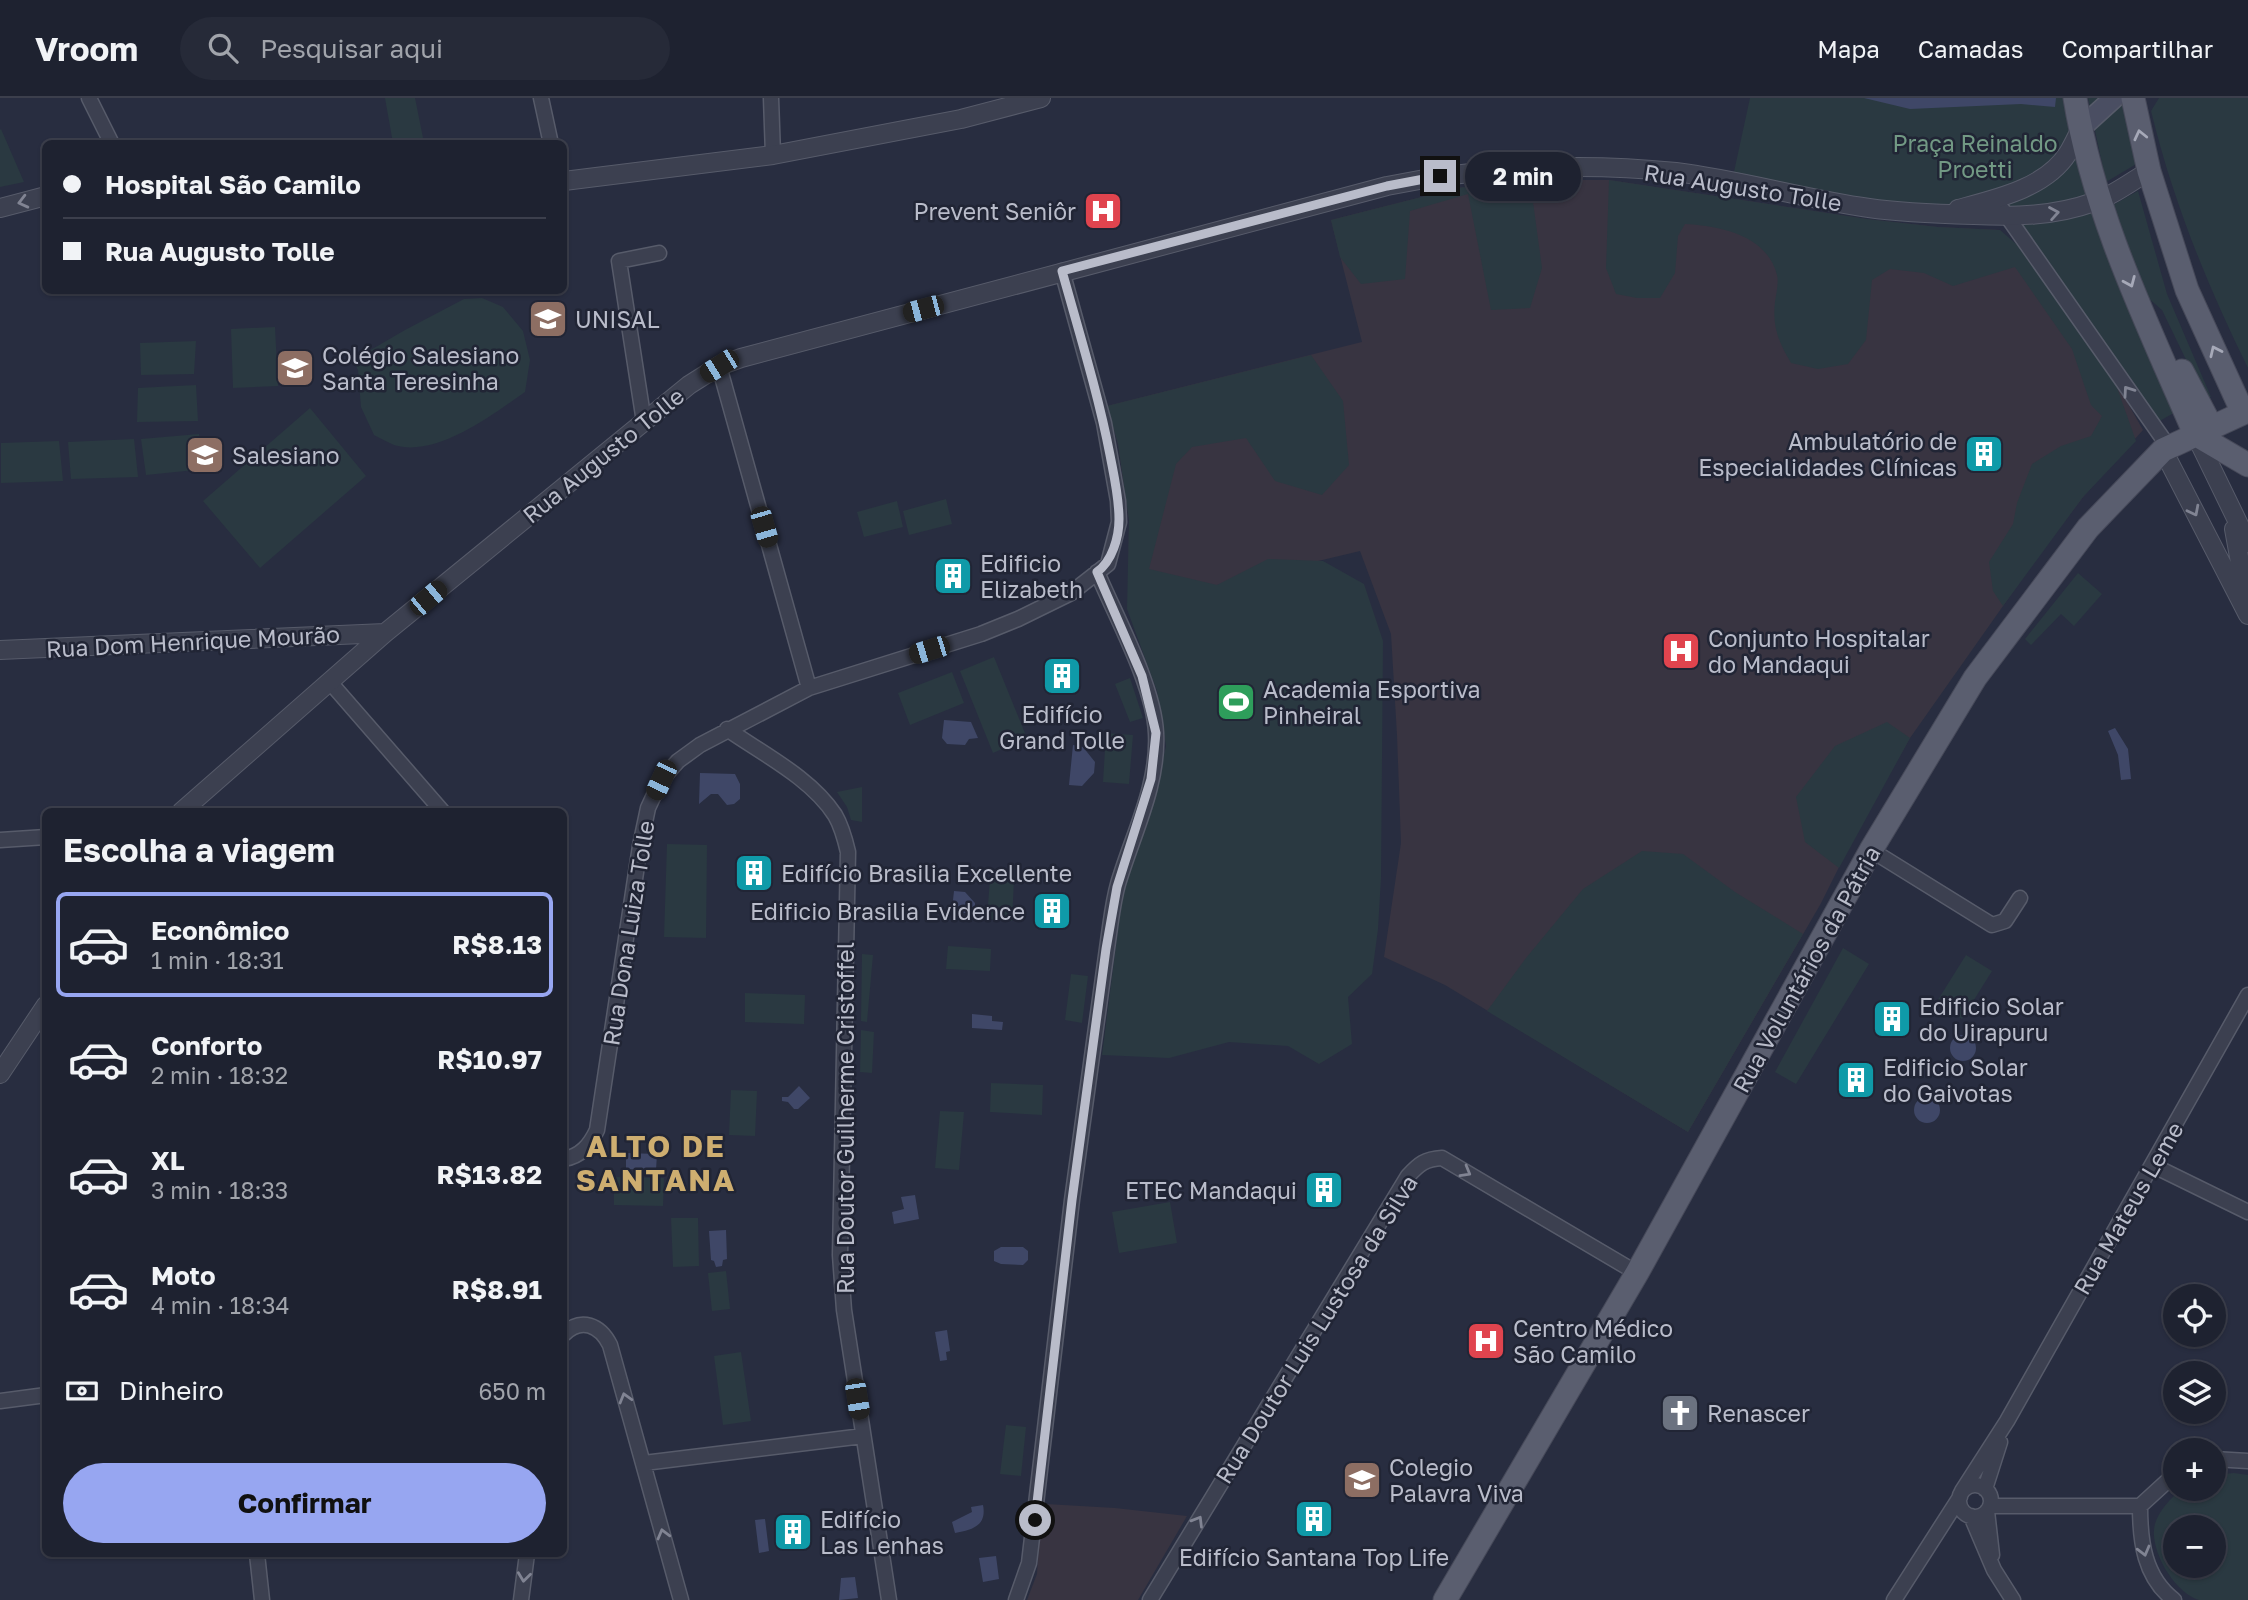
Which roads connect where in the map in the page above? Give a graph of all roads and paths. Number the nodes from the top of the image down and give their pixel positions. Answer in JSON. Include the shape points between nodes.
{"nodes":[{"id":1,"x":89,"y":98,"type":"edge"},
{"id":2,"x":541,"y":98,"type":"edge"},
{"id":3,"x":771,"y":98,"type":"edge"},
{"id":4,"x":1041,"y":98,"type":"edge"},
{"id":5,"x":2076,"y":98,"type":"edge"},
{"id":6,"x":2114,"y":98,"type":"edge"},
{"id":7,"x":2133,"y":98,"type":"edge"},
{"id":8,"x":2081,"y":128,"type":"junction"},
{"id":9,"x":110,"y":140,"type":"edge"},
{"id":10,"x":550,"y":140,"type":"edge"},
{"id":11,"x":773,"y":155,"type":"junction"},
{"id":12,"x":2149,"y":171,"type":"junction"},
{"id":13,"x":567,"y":181,"type":"edge"},
{"id":14,"x":42,"y":197,"type":"edge"},
{"id":15,"x":1995,"y":199,"type":"junction"},
{"id":16,"x":2100,"y":200,"type":"junction"},
{"id":17,"x":0,"y":208,"type":"edge"},
{"id":18,"x":1938,"y":214,"type":"junction"},
{"id":19,"x":2007,"y":217,"type":"junction"},
{"id":20,"x":659,"y":253,"type":"dead end"},
{"id":21,"x":1062,"y":271,"type":"junction"},
{"id":22,"x":719,"y":366,"type":"junction"},
{"id":23,"x":2246,"y":416,"type":"edge"},
{"id":24,"x":643,"y":422,"type":"junction"},
{"id":25,"x":2203,"y":430,"type":"junction"},
{"id":26,"x":2166,"y":448,"type":"junction"},
{"id":27,"x":2248,"y":464,"type":"edge"},
{"id":28,"x":2231,"y":512,"type":"junction"},
{"id":29,"x":2248,"y":542,"type":"edge"},
{"id":30,"x":1097,"y":572,"type":"junction"},
{"id":31,"x":2248,"y":609,"type":"edge"},
{"id":32,"x":2248,"y":615,"type":"edge"},
{"id":33,"x":385,"y":633,"type":"junction"},
{"id":34,"x":0,"y":650,"type":"edge"},
{"id":35,"x":330,"y":681,"type":"junction"},
{"id":36,"x":809,"y":688,"type":"junction"},
{"id":37,"x":727,"y":729,"type":"junction"},
{"id":38,"x":186,"y":808,"type":"edge"},
{"id":39,"x":440,"y":808,"type":"edge"},
{"id":40,"x":42,"y":837,"type":"edge"},
{"id":41,"x":0,"y":840,"type":"edge"},
{"id":42,"x":1871,"y":850,"type":"junction"},
{"id":43,"x":2020,"y":898,"type":"dead end"},
{"id":44,"x":2248,"y":995,"type":"edge"},
{"id":45,"x":42,"y":1011,"type":"edge"},
{"id":46,"x":0,"y":1074,"type":"edge"},
{"id":47,"x":567,"y":1158,"type":"edge"},
{"id":48,"x":2152,"y":1165,"type":"junction"},
{"id":49,"x":2248,"y":1212,"type":"edge"},
{"id":50,"x":1637,"y":1273,"type":"junction"},
{"id":51,"x":567,"y":1332,"type":"edge"},
{"id":52,"x":42,"y":1396,"type":"edge"},
{"id":53,"x":0,"y":1401,"type":"edge"},
{"id":54,"x":2007,"y":1421,"type":"junction"},
{"id":55,"x":863,"y":1436,"type":"junction"},
{"id":56,"x":2226,"y":1460,"type":"edge"},
{"id":57,"x":2248,"y":1461,"type":"edge"},
{"id":58,"x":643,"y":1463,"type":"junction"},
{"id":59,"x":2163,"y":1485,"type":"edge"},
{"id":60,"x":1985,"y":1489,"type":"junction"},
{"id":61,"x":1961,"y":1494,"type":"junction"},
{"id":62,"x":2140,"y":1506,"type":"junction"},
{"id":63,"x":1989,"y":1508,"type":"junction"},
{"id":64,"x":1968,"y":1515,"type":"junction"},
{"id":65,"x":1933,"y":1539,"type":"junction"},
{"id":66,"x":257,"y":1557,"type":"edge"},
{"id":67,"x":527,"y":1557,"type":"edge"},
{"id":68,"x":1994,"y":1570,"type":"junction"},
{"id":69,"x":262,"y":1600,"type":"edge"},
{"id":70,"x":522,"y":1600,"type":"edge"},
{"id":71,"x":681,"y":1600,"type":"edge"},
{"id":72,"x":889,"y":1600,"type":"edge"},
{"id":73,"x":1016,"y":1600,"type":"edge"},
{"id":74,"x":1150,"y":1600,"type":"edge"},
{"id":75,"x":1445,"y":1600,"type":"edge"},
{"id":76,"x":1894,"y":1600,"type":"edge"},
{"id":77,"x":2013,"y":1600,"type":"edge"},
{"id":78,"x":2174,"y":1600,"type":"edge"}],
"edges":[{"from":1,"to":9,"type":"street"},
{"from":2,"to":10,"type":"street"},
{"from":3,"to":11,"type":"street"},
{"from":4,"to":11,"type":"street","via":[[961,119]]},
{"from":5,"to":8,"type":"main road"},
{"from":6,"to":8,"type":"main road"},
{"from":12,"to":7,"type":"main road","one_way":true},
{"from":8,"to":15,"type":"street","name":"Rua Augusto Tolle","via":[[2068,153],[2050,172]]},
{"from":8,"to":16,"type":"main road"},
{"from":11,"to":13,"type":"street"},
{"from":12,"to":16,"type":"street","name":"Rua Augusto Tolle"},
{"from":23,"to":12,"type":"main road","one_way":true,"via":[[2187,290]]},
{"from":14,"to":17,"type":"street","one_way":true},
{"from":15,"to":18,"type":"street","name":"Rua Augusto Tolle"},
{"from":15,"to":19,"type":"street"},
{"from":19,"to":16,"type":"street","name":"Rua Augusto Tolle","one_way":true,"via":[[2058,212]]},
{"from":16,"to":25,"type":"main road","one_way":true,"via":[[2147,323],[2177,362]]},
{"from":18,"to":19,"type":"street","name":"Rua Augusto Tolle"},
{"from":18,"to":21,"type":"street","name":"Rua Augusto Tolle","via":[[1868,208],[1675,172],[1545,167],[1491,170],[1387,186]]},
{"from":26,"to":19,"type":"street","one_way":true},
{"from":20,"to":24,"type":"street","via":[[620,261]]},
{"from":21,"to":22,"type":"street","name":"Rua Augusto Tolle"},
{"from":21,"to":30,"type":"street","name":"Rua Dona Luiza Tolle","via":[[1104,423],[1118,501],[1114,544],[1108,564]]},
{"from":22,"to":24,"type":"street","name":"Rua Augusto Tolle"},
{"from":22,"to":36,"type":"street"},
{"from":23,"to":25,"type":"main road","name":"Rua Voluntários da Pátria"},
{"from":24,"to":33,"type":"street","name":"Rua Augusto Tolle"},
{"from":25,"to":26,"type":"main road","name":"Rua Voluntários da Pátria"},
{"from":25,"to":27,"type":"main road"},
{"from":25,"to":28,"type":"street"},
{"from":26,"to":32,"type":"street","one_way":true},
{"from":26,"to":42,"type":"main road","name":"Rua Voluntários da Pátria","via":[[2088,528],[1998,646]]},
{"from":28,"to":29,"type":"street"},
{"from":28,"to":31,"type":"street"},
{"from":30,"to":36,"type":"street","name":"Rua Dona Luiza Tolle","via":[[1071,593],[981,634]]},
{"from":30,"to":73,"type":"street","via":[[1142,676],[1156,733],[1151,779],[1117,887],[1110,927],[1029,1563]]},
{"from":33,"to":34,"type":"street","name":"Rua Dom Henrique Mourão"},
{"from":33,"to":35,"type":"street","name":"Rua Augusto Tolle"},
{"from":35,"to":38,"type":"street","name":"Rua Augusto Tolle"},
{"from":35,"to":39,"type":"street"},
{"from":36,"to":37,"type":"street","name":"Rua Dona Luiza Tolle"},
{"from":37,"to":47,"type":"street","name":"Rua Dona Luiza Tolle","via":[[678,761],[661,780],[648,808],[597,1130],[580,1154]]},
{"from":37,"to":55,"type":"street","name":"Rua Doutor Guilherme Cristoffel","via":[[824,800],[838,821],[848,852],[840,1255]]},
{"from":40,"to":41,"type":"street"},
{"from":42,"to":43,"type":"street","via":[[1992,925],[2006,921]]},
{"from":42,"to":50,"type":"main road","name":"Rua Voluntários da Pátria"},
{"from":44,"to":48,"type":"street","name":"Rua Mateus Leme"},
{"from":45,"to":46,"type":"street"},
{"from":48,"to":49,"type":"street"},
{"from":48,"to":54,"type":"street","name":"Rua Mateus Leme"},
{"from":74,"to":50,"type":"street","name":"Rua Doutor Luis Lustosa da Silva","one_way":true,"via":[[1419,1164],[1442,1158]]},
{"from":50,"to":75,"type":"main road","name":"Rua Voluntários da Pátria"},
{"from":58,"to":51,"type":"street","one_way":true,"via":[[606,1336],[588,1324],[577,1324]]},
{"from":52,"to":53,"type":"street"},
{"from":54,"to":60,"type":"street","name":"Rua Mateus Leme"},
{"from":54,"to":61,"type":"street","name":"Rua Mateus Leme"},
{"from":55,"to":58,"type":"street"},
{"from":55,"to":72,"type":"street","name":"Rua Doutor Guilherme Cristoffel"},
{"from":56,"to":57,"type":"street"},
{"from":71,"to":58,"type":"street","one_way":true},
{"from":59,"to":62,"type":"street"},
{"from":60,"to":61,"type":"street","via":[[1973,1485]]},
{"from":60,"to":63,"type":"street"},
{"from":61,"to":64,"type":"street","via":[[1961,1509]]},
{"from":61,"to":65,"type":"street","name":"Rua Mateus Leme"},
{"from":62,"to":63,"type":"street"},
{"from":62,"to":78,"type":"street","one_way":true,"via":[[2144,1558],[2162,1591]]},
{"from":63,"to":64,"type":"street","via":[[1977,1517]]},
{"from":63,"to":68,"type":"street"},
{"from":64,"to":65,"type":"street","name":"Rua Mateus Leme"},
{"from":64,"to":68,"type":"street"},
{"from":65,"to":76,"type":"street","name":"Rua Mateus Leme"},
{"from":66,"to":69,"type":"street"},
{"from":67,"to":70,"type":"street","one_way":true},
{"from":68,"to":77,"type":"street"}]}
